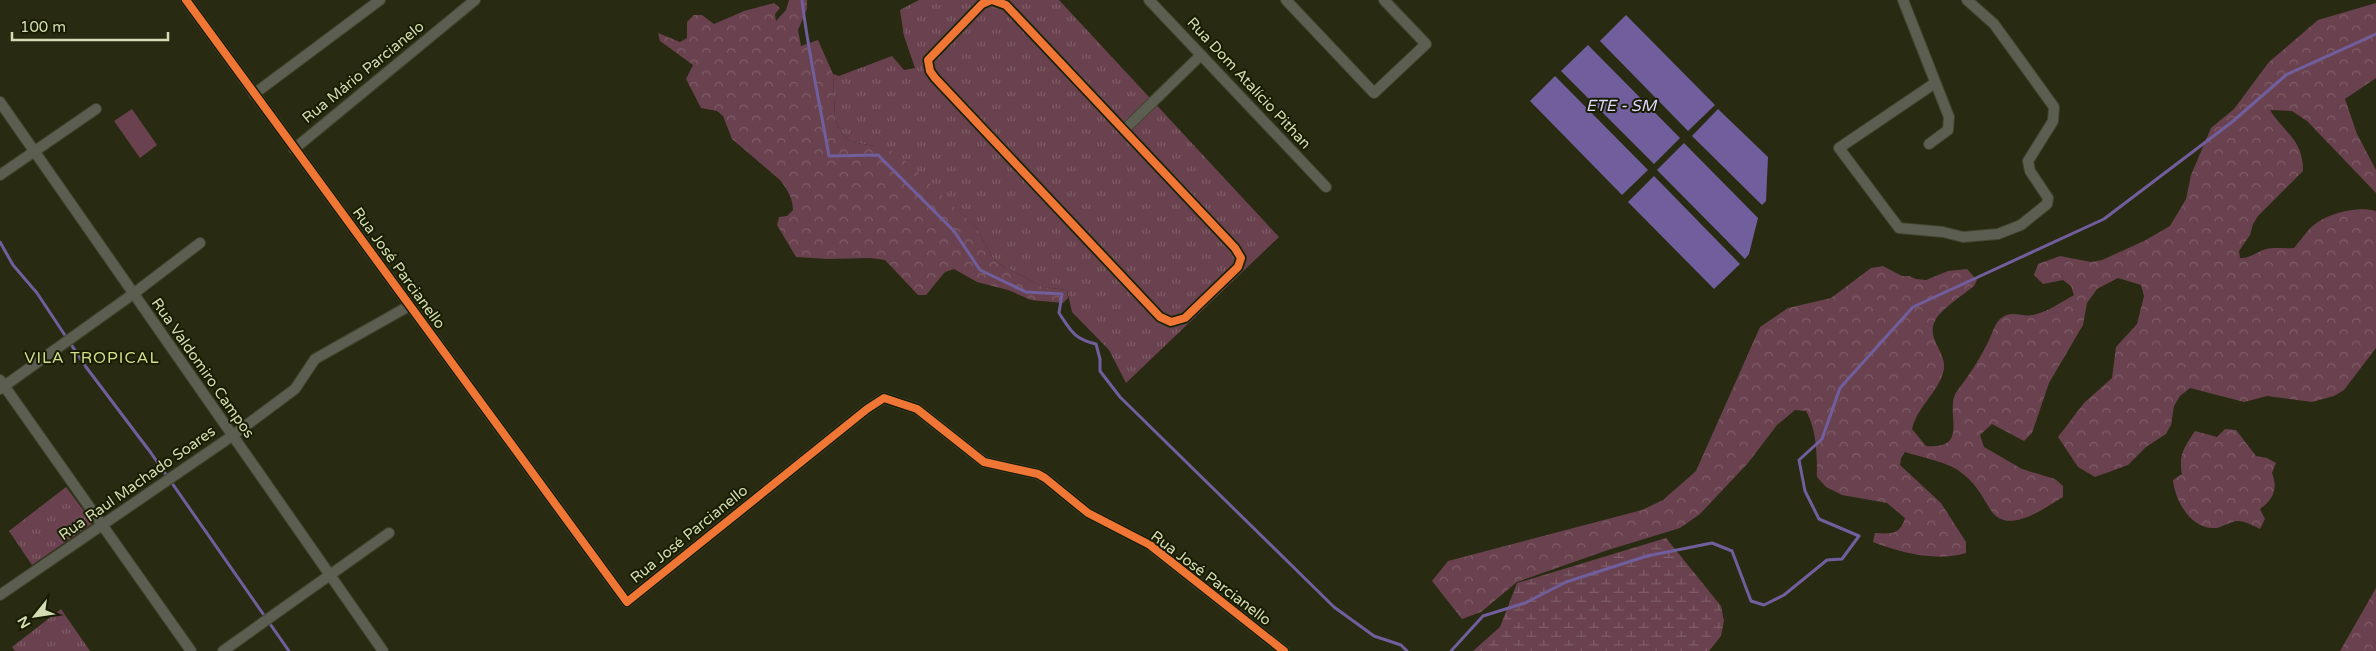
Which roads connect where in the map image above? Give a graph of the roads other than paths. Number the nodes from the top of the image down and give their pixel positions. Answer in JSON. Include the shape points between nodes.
{"nodes":[{"id":1,"x":186,"y":0,"type":"edge"},
{"id":2,"x":380,"y":0,"type":"edge"},
{"id":3,"x":475,"y":0,"type":"edge"},
{"id":4,"x":991,"y":0,"type":"edge"},
{"id":5,"x":1149,"y":0,"type":"edge"},
{"id":6,"x":1286,"y":0,"type":"edge"},
{"id":7,"x":1384,"y":0,"type":"edge"},
{"id":8,"x":1903,"y":0,"type":"edge"},
{"id":9,"x":1967,"y":0,"type":"edge"},
{"id":10,"x":1201,"y":55,"type":"junction"},
{"id":11,"x":1935,"y":83,"type":"junction"},
{"id":12,"x":254,"y":94,"type":"junction"},
{"id":13,"x":0,"y":102,"type":"edge"},
{"id":14,"x":96,"y":109,"type":"dead end"},
{"id":15,"x":1124,"y":130,"type":"junction"},
{"id":16,"x":1928,"y":144,"type":"dead end"},
{"id":17,"x":294,"y":149,"type":"junction"},
{"id":18,"x":35,"y":151,"type":"junction"},
{"id":19,"x":0,"y":175,"type":"edge"},
{"id":20,"x":1326,"y":187,"type":"dead end"},
{"id":21,"x":200,"y":243,"type":"dead end"},
{"id":22,"x":133,"y":294,"type":"junction"},
{"id":23,"x":409,"y":306,"type":"junction"},
{"id":24,"x":1,"y":385,"type":"edge"},
{"id":25,"x":232,"y":436,"type":"junction"},
{"id":26,"x":102,"y":525,"type":"junction"},
{"id":27,"x":389,"y":533,"type":"dead end"},
{"id":28,"x":330,"y":574,"type":"junction"},
{"id":29,"x":0,"y":596,"type":"edge"},
{"id":30,"x":191,"y":651,"type":"edge"},
{"id":31,"x":223,"y":651,"type":"edge"},
{"id":32,"x":383,"y":651,"type":"edge"},
{"id":33,"x":1284,"y":651,"type":"edge"}],
"edges":[{"from":1,"to":12,"type":"street","name":"Rua José Parcianello"},
{"from":2,"to":12,"type":"street"},
{"from":3,"to":17,"type":"street","name":"Rua Mário Parcianelo"},
{"from":4,"to":15,"type":"street","via":[[1006,5]]},
{"from":4,"to":15,"type":"street","via":[[982,4],[928,60],[930,70],[1160,317],[1171,322],[1186,318],[1238,267],[1241,258]]},
{"from":5,"to":10,"type":"street","name":"Rua Dom Atalício Pithan"},
{"from":6,"to":7,"type":"street","via":[[1374,93],[1426,44]]},
{"from":8,"to":11,"type":"street"},
{"from":9,"to":11,"type":"street","via":[[1994,24],[2054,107],[2053,121],[2028,161],[2030,171],[2048,198],[2047,204],[2021,225],[1998,234],[1963,237],[1899,228],[1839,148]]},
{"from":10,"to":15,"type":"street"},
{"from":10,"to":20,"type":"street","name":"Rua Dom Atalício Pithan"},
{"from":11,"to":16,"type":"street","via":[[1950,124],[1948,130]]},
{"from":12,"to":17,"type":"street","name":"Rua José Parcianello"},
{"from":13,"to":18,"type":"street","name":"Rua Valdomiro Campos"},
{"from":14,"to":18,"type":"street"},
{"from":17,"to":23,"type":"street","name":"Rua José Parcianello"},
{"from":18,"to":19,"type":"street"},
{"from":18,"to":22,"type":"street","name":"Rua Valdomiro Campos"},
{"from":21,"to":22,"type":"street"},
{"from":22,"to":24,"type":"street"},
{"from":22,"to":25,"type":"street","name":"Rua Valdomiro Campos"},
{"from":23,"to":25,"type":"street","name":"Rua Raul Machado Soares","via":[[315,359],[295,388]]},
{"from":23,"to":33,"type":"street","name":"Rua José Parcianello","via":[[627,602],[884,398],[917,409],[984,462],[1045,478],[1088,513],[1150,546]]},
{"from":24,"to":26,"type":"street"},
{"from":25,"to":26,"type":"street","name":"Rua Raul Machado Soares"},
{"from":25,"to":28,"type":"street","name":"Rua Valdomiro Campos"},
{"from":26,"to":29,"type":"street","name":"Rua Raul Machado Soares"},
{"from":26,"to":30,"type":"street"},
{"from":27,"to":28,"type":"street"},
{"from":28,"to":31,"type":"street"},
{"from":28,"to":32,"type":"street","name":"Rua Valdomiro Campos"}]}
